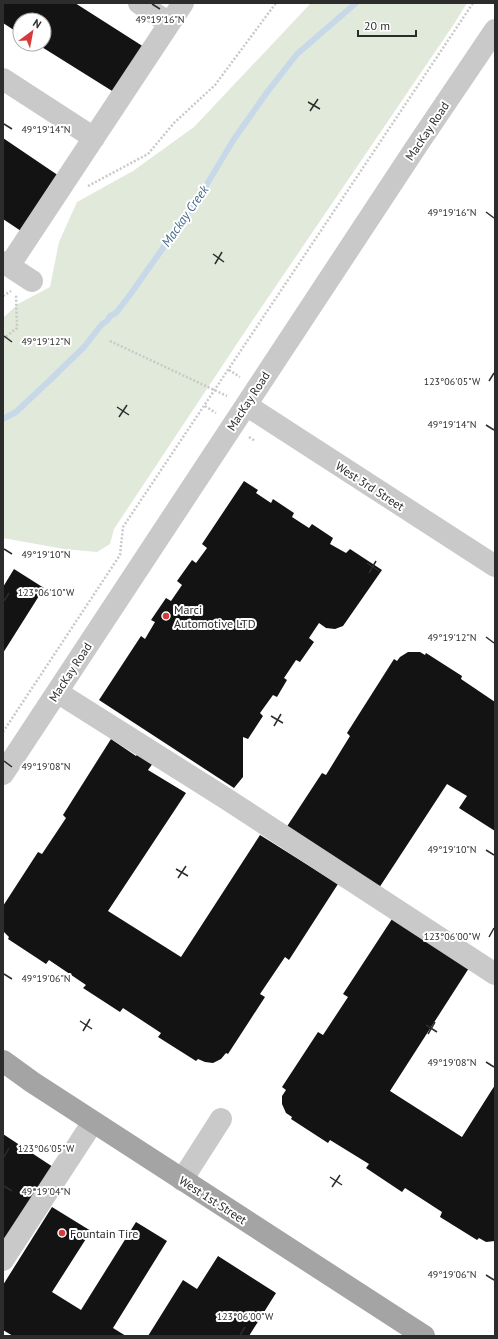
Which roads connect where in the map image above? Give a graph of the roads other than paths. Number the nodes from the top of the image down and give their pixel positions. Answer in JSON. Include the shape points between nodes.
{"nodes":[{"id":1,"x":139,"y":3,"type":"edge"},
{"id":2,"x":183,"y":3,"type":"edge"},
{"id":3,"x":169,"y":23,"type":"junction"},
{"id":4,"x":495,"y":30,"type":"edge"},
{"id":5,"x":3,"y":79,"type":"edge"},
{"id":6,"x":94,"y":138,"type":"junction"},
{"id":7,"x":6,"y":264,"type":"edge"},
{"id":8,"x":32,"y":280,"type":"dead end"},
{"id":9,"x":246,"y":405,"type":"junction"},
{"id":10,"x":495,"y":566,"type":"edge"},
{"id":11,"x":58,"y":692,"type":"junction"},
{"id":12,"x":3,"y":774,"type":"edge"},
{"id":13,"x":495,"y":974,"type":"edge"},
{"id":14,"x":3,"y":1061,"type":"edge"},
{"id":15,"x":221,"y":1119,"type":"dead end"},
{"id":16,"x":93,"y":1122,"type":"junction"},
{"id":17,"x":182,"y":1180,"type":"junction"},
{"id":18,"x":3,"y":1260,"type":"edge"},
{"id":19,"x":424,"y":1336,"type":"edge"}],
"edges":[{"from":1,"to":3,"type":"street"},
{"from":2,"to":3,"type":"street"},
{"from":3,"to":6,"type":"street"},
{"from":4,"to":9,"type":"street","name":"MacKay Road"},
{"from":5,"to":6,"type":"street"},
{"from":6,"to":7,"type":"street"},
{"from":7,"to":8,"type":"street"},
{"from":9,"to":10,"type":"street","name":"West 3rd Street"},
{"from":9,"to":11,"type":"street","name":"MacKay Road"},
{"from":11,"to":12,"type":"street","name":"MacKay Road"},
{"from":11,"to":13,"type":"street"},
{"from":14,"to":16,"type":"main road","name":"West 1st Street"},
{"from":15,"to":17,"type":"street"},
{"from":16,"to":17,"type":"main road","name":"West 1st Street"},
{"from":16,"to":18,"type":"street"},
{"from":17,"to":19,"type":"main road","name":"West 1st Street"}]}
